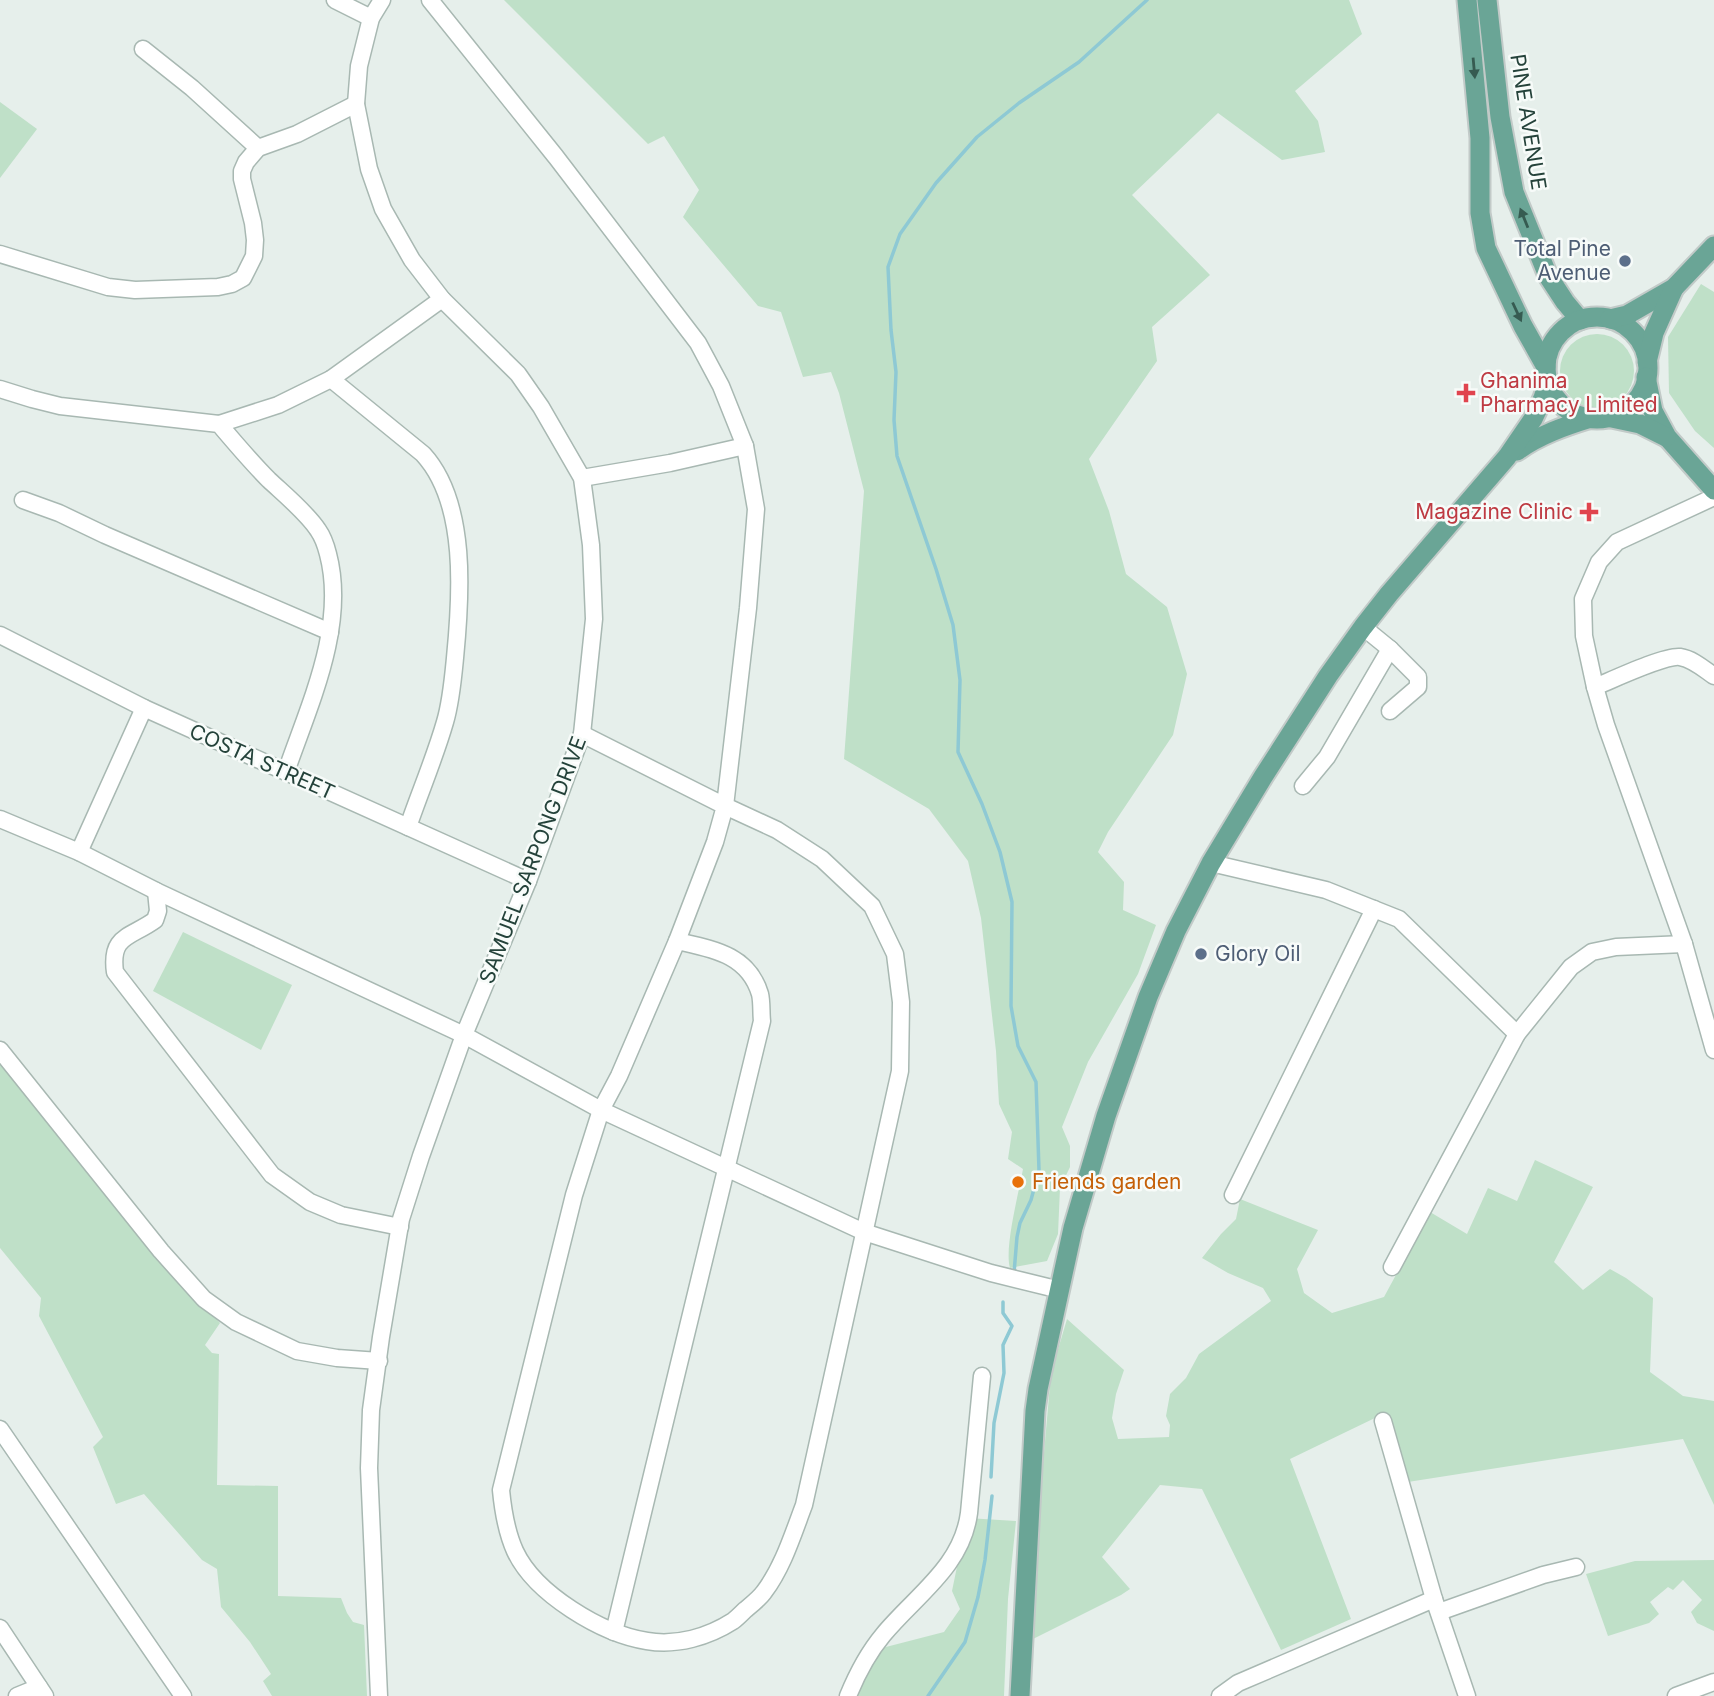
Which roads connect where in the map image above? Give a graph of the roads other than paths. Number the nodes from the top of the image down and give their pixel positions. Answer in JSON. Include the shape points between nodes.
{"nodes":[{"id":1,"x":335,"y":0,"type":"edge"},
{"id":2,"x":382,"y":0,"type":"edge"},
{"id":3,"x":430,"y":0,"type":"edge"},
{"id":4,"x":1467,"y":0,"type":"edge"},
{"id":5,"x":1488,"y":0,"type":"edge"},
{"id":6,"x":372,"y":18,"type":"junction"},
{"id":7,"x":143,"y":50,"type":"dead end"},
{"id":8,"x":356,"y":104,"type":"junction"},
{"id":9,"x":258,"y":148,"type":"junction"},
{"id":10,"x":1714,"y":246,"type":"edge"},
{"id":11,"x":0,"y":254,"type":"edge"},
{"id":12,"x":1674,"y":288,"type":"junction"},
{"id":13,"x":442,"y":299,"type":"junction"},
{"id":14,"x":1610,"y":319,"type":"junction"},
{"id":15,"x":1580,"y":320,"type":"junction"},
{"id":16,"x":1647,"y":370,"type":"junction"},
{"id":17,"x":1547,"y":375,"type":"junction"},
{"id":18,"x":331,"y":379,"type":"junction"},
{"id":19,"x":0,"y":388,"type":"edge"},
{"id":20,"x":1600,"y":417,"type":"junction"},
{"id":21,"x":219,"y":424,"type":"junction"},
{"id":22,"x":1667,"y":437,"type":"junction"},
{"id":23,"x":745,"y":446,"type":"junction"},
{"id":24,"x":1507,"y":457,"type":"junction"},
{"id":25,"x":582,"y":478,"type":"junction"},
{"id":26,"x":1714,"y":490,"type":"edge"},
{"id":27,"x":1714,"y":497,"type":"edge"},
{"id":28,"x":23,"y":500,"type":"dead end"},
{"id":29,"x":1363,"y":627,"type":"junction"},
{"id":30,"x":330,"y":632,"type":"junction"},
{"id":31,"x":0,"y":635,"type":"edge"},
{"id":32,"x":1390,"y":649,"type":"junction"},
{"id":33,"x":1714,"y":677,"type":"edge"},
{"id":34,"x":1595,"y":687,"type":"junction"},
{"id":35,"x":144,"y":708,"type":"junction"},
{"id":36,"x":1390,"y":711,"type":"dead end"},
{"id":37,"x":582,"y":734,"type":"junction"},
{"id":38,"x":286,"y":772,"type":"junction"},
{"id":39,"x":1303,"y":786,"type":"dead end"},
{"id":40,"x":725,"y":806,"type":"junction"},
{"id":41,"x":0,"y":819,"type":"edge"},
{"id":42,"x":408,"y":827,"type":"junction"},
{"id":43,"x":79,"y":852,"type":"junction"},
{"id":44,"x":1211,"y":863,"type":"junction"},
{"id":45,"x":528,"y":881,"type":"junction"},
{"id":46,"x":156,"y":891,"type":"junction"},
{"id":47,"x":1374,"y":909,"type":"junction"},
{"id":48,"x":677,"y":941,"type":"junction"},
{"id":49,"x":1684,"y":944,"type":"junction"},
{"id":50,"x":1517,"y":1034,"type":"junction"},
{"id":51,"x":464,"y":1035,"type":"junction"},
{"id":52,"x":0,"y":1050,"type":"edge"},
{"id":53,"x":1714,"y":1050,"type":"edge"},
{"id":54,"x":601,"y":1110,"type":"junction"},
{"id":55,"x":727,"y":1167,"type":"junction"},
{"id":56,"x":1233,"y":1195,"type":"dead end"},
{"id":57,"x":400,"y":1227,"type":"junction"},
{"id":58,"x":864,"y":1232,"type":"junction"},
{"id":59,"x":1392,"y":1267,"type":"dead end"},
{"id":60,"x":1060,"y":1290,"type":"junction"},
{"id":61,"x":379,"y":1361,"type":"junction"},
{"id":62,"x":982,"y":1376,"type":"dead end"},
{"id":63,"x":1383,"y":1421,"type":"dead end"},
{"id":64,"x":0,"y":1429,"type":"edge"},
{"id":65,"x":1576,"y":1567,"type":"dead end"},
{"id":66,"x":1436,"y":1605,"type":"junction"},
{"id":67,"x":0,"y":1628,"type":"edge"},
{"id":68,"x":614,"y":1632,"type":"junction"},
{"id":69,"x":1714,"y":1682,"type":"edge"},
{"id":70,"x":42,"y":1691,"type":"edge"},
{"id":71,"x":17,"y":1696,"type":"edge"},
{"id":72,"x":183,"y":1696,"type":"edge"},
{"id":73,"x":379,"y":1696,"type":"edge"},
{"id":74,"x":848,"y":1696,"type":"edge"},
{"id":75,"x":1020,"y":1696,"type":"edge"},
{"id":76,"x":1220,"y":1696,"type":"edge"},
{"id":77,"x":1467,"y":1696,"type":"edge"},
{"id":78,"x":1676,"y":1696,"type":"edge"}],
"edges":[{"from":1,"to":6,"type":"street"},
{"from":2,"to":6,"type":"street","name":"SAMUEL SARPONG DRIVE"},
{"from":3,"to":23,"type":"street","via":[[698,343]]},
{"from":4,"to":17,"type":"main road","one_way":true,"via":[[1486,248]]},
{"from":15,"to":5,"type":"main road","name":"PINE AVENUE","one_way":true,"via":[[1548,276],[1514,192],[1500,117]]},
{"from":6,"to":8,"type":"street","name":"SAMUEL SARPONG DRIVE","via":[[359,66]]},
{"from":7,"to":9,"type":"street"},
{"from":8,"to":9,"type":"street"},
{"from":8,"to":13,"type":"street","name":"SAMUEL SARPONG DRIVE","via":[[369,169],[383,209],[412,260]]},
{"from":9,"to":11,"type":"street","via":[[242,171],[253,223],[254,257],[243,278],[232,284],[135,290],[108,287]]},
{"from":10,"to":12,"type":"main road"},
{"from":12,"to":14,"type":"main road","via":[[1627,315]]},
{"from":12,"to":16,"type":"main road","via":[[1654,333]]},
{"from":13,"to":18,"type":"street"},
{"from":13,"to":25,"type":"street","name":"SAMUEL SARPONG DRIVE","via":[[518,374]]},
{"from":14,"to":15,"type":"main road"},
{"from":14,"to":16,"type":"main road","via":[[1633,332],[1643,346]]},
{"from":15,"to":17,"type":"main road","via":[[1558,335],[1549,350]]},
{"from":16,"to":20,"type":"main road","via":[[1636,400],[1623,411]]},
{"from":16,"to":22,"type":"main road","via":[[1653,411]]},
{"from":17,"to":20,"type":"main road","via":[[1562,404],[1576,414]]},
{"from":17,"to":24,"type":"main road","via":[[1533,419]]},
{"from":18,"to":21,"type":"street","via":[[278,405]]},
{"from":18,"to":42,"type":"street","via":[[433,465],[456,537],[458,629],[446,720]]},
{"from":19,"to":21,"type":"street","via":[[61,406]]},
{"from":20,"to":22,"type":"main road","via":[[1640,424]]},
{"from":20,"to":24,"type":"main road","via":[[1542,436]]},
{"from":21,"to":30,"type":"street","via":[[319,531],[332,572]]},
{"from":22,"to":26,"type":"main road"},
{"from":23,"to":25,"type":"street"},
{"from":23,"to":40,"type":"street","via":[[756,509]]},
{"from":24,"to":29,"type":"main road"},
{"from":25,"to":37,"type":"street","name":"SAMUEL SARPONG DRIVE","via":[[592,545],[594,619]]},
{"from":27,"to":34,"type":"street","via":[[1617,542],[1599,562],[1583,599],[1584,636]]},
{"from":28,"to":30,"type":"street"},
{"from":29,"to":32,"type":"street"},
{"from":29,"to":44,"type":"main road"},
{"from":30,"to":38,"type":"street"},
{"from":31,"to":35,"type":"street","name":"COSTA STREET"},
{"from":32,"to":36,"type":"street","via":[[1418,677],[1418,687]]},
{"from":32,"to":39,"type":"street","via":[[1327,757]]},
{"from":33,"to":34,"type":"street","via":[[1690,659],[1677,657]]},
{"from":34,"to":49,"type":"street"},
{"from":35,"to":38,"type":"street","name":"COSTA STREET"},
{"from":35,"to":43,"type":"street"},
{"from":37,"to":40,"type":"street"},
{"from":37,"to":45,"type":"street","name":"SAMUEL SARPONG DRIVE"},
{"from":38,"to":42,"type":"street","name":"COSTA STREET"},
{"from":40,"to":48,"type":"street"},
{"from":40,"to":58,"type":"street","via":[[777,830],[822,859],[872,906],[895,954],[901,1002],[900,1071]]},
{"from":41,"to":43,"type":"street"},
{"from":42,"to":45,"type":"street","name":"COSTA STREET"},
{"from":43,"to":46,"type":"street"},
{"from":44,"to":47,"type":"street","via":[[1326,890]]},
{"from":44,"to":60,"type":"main road","via":[[1148,997],[1103,1126]]},
{"from":45,"to":51,"type":"street","name":"SAMUEL SARPONG DRIVE"},
{"from":46,"to":51,"type":"street"},
{"from":46,"to":57,"type":"street","via":[[155,920],[122,939],[116,949],[115,972],[272,1175],[310,1202],[341,1215]]},
{"from":47,"to":50,"type":"street","via":[[1399,919]]},
{"from":47,"to":56,"type":"street"},
{"from":48,"to":54,"type":"street"},
{"from":48,"to":55,"type":"street","via":[[736,960],[753,976],[761,996],[762,1021]]},
{"from":49,"to":50,"type":"street","via":[[1592,952],[1571,967]]},
{"from":49,"to":53,"type":"street"},
{"from":50,"to":59,"type":"street"},
{"from":51,"to":54,"type":"street"},
{"from":51,"to":57,"type":"street","name":"SAMUEL SARPONG DRIVE"},
{"from":52,"to":61,"type":"street","via":[[204,1299],[236,1322],[297,1350]]},
{"from":54,"to":55,"type":"street"},
{"from":54,"to":68,"type":"street","via":[[574,1195],[501,1490],[503,1519],[516,1553],[536,1582],[565,1606]]},
{"from":55,"to":58,"type":"street"},
{"from":55,"to":68,"type":"street"},
{"from":57,"to":61,"type":"street","name":"SAMUEL SARPONG DRIVE"},
{"from":58,"to":60,"type":"street"},
{"from":58,"to":68,"type":"street","via":[[804,1505],[764,1593],[734,1620],[697,1639],[648,1641]]},
{"from":60,"to":75,"type":"main road","via":[[1035,1411]]},
{"from":61,"to":73,"type":"street","name":"SAMUEL SARPONG DRIVE","via":[[369,1468]]},
{"from":62,"to":74,"type":"street","via":[[962,1541],[938,1578],[866,1657]]},
{"from":63,"to":66,"type":"street"},
{"from":64,"to":72,"type":"street"},
{"from":65,"to":66,"type":"street"},
{"from":66,"to":76,"type":"street","via":[[1238,1683]]},
{"from":66,"to":77,"type":"street"},
{"from":67,"to":70,"type":"street"},
{"from":69,"to":78,"type":"street"},
{"from":70,"to":71,"type":"street"}]}
